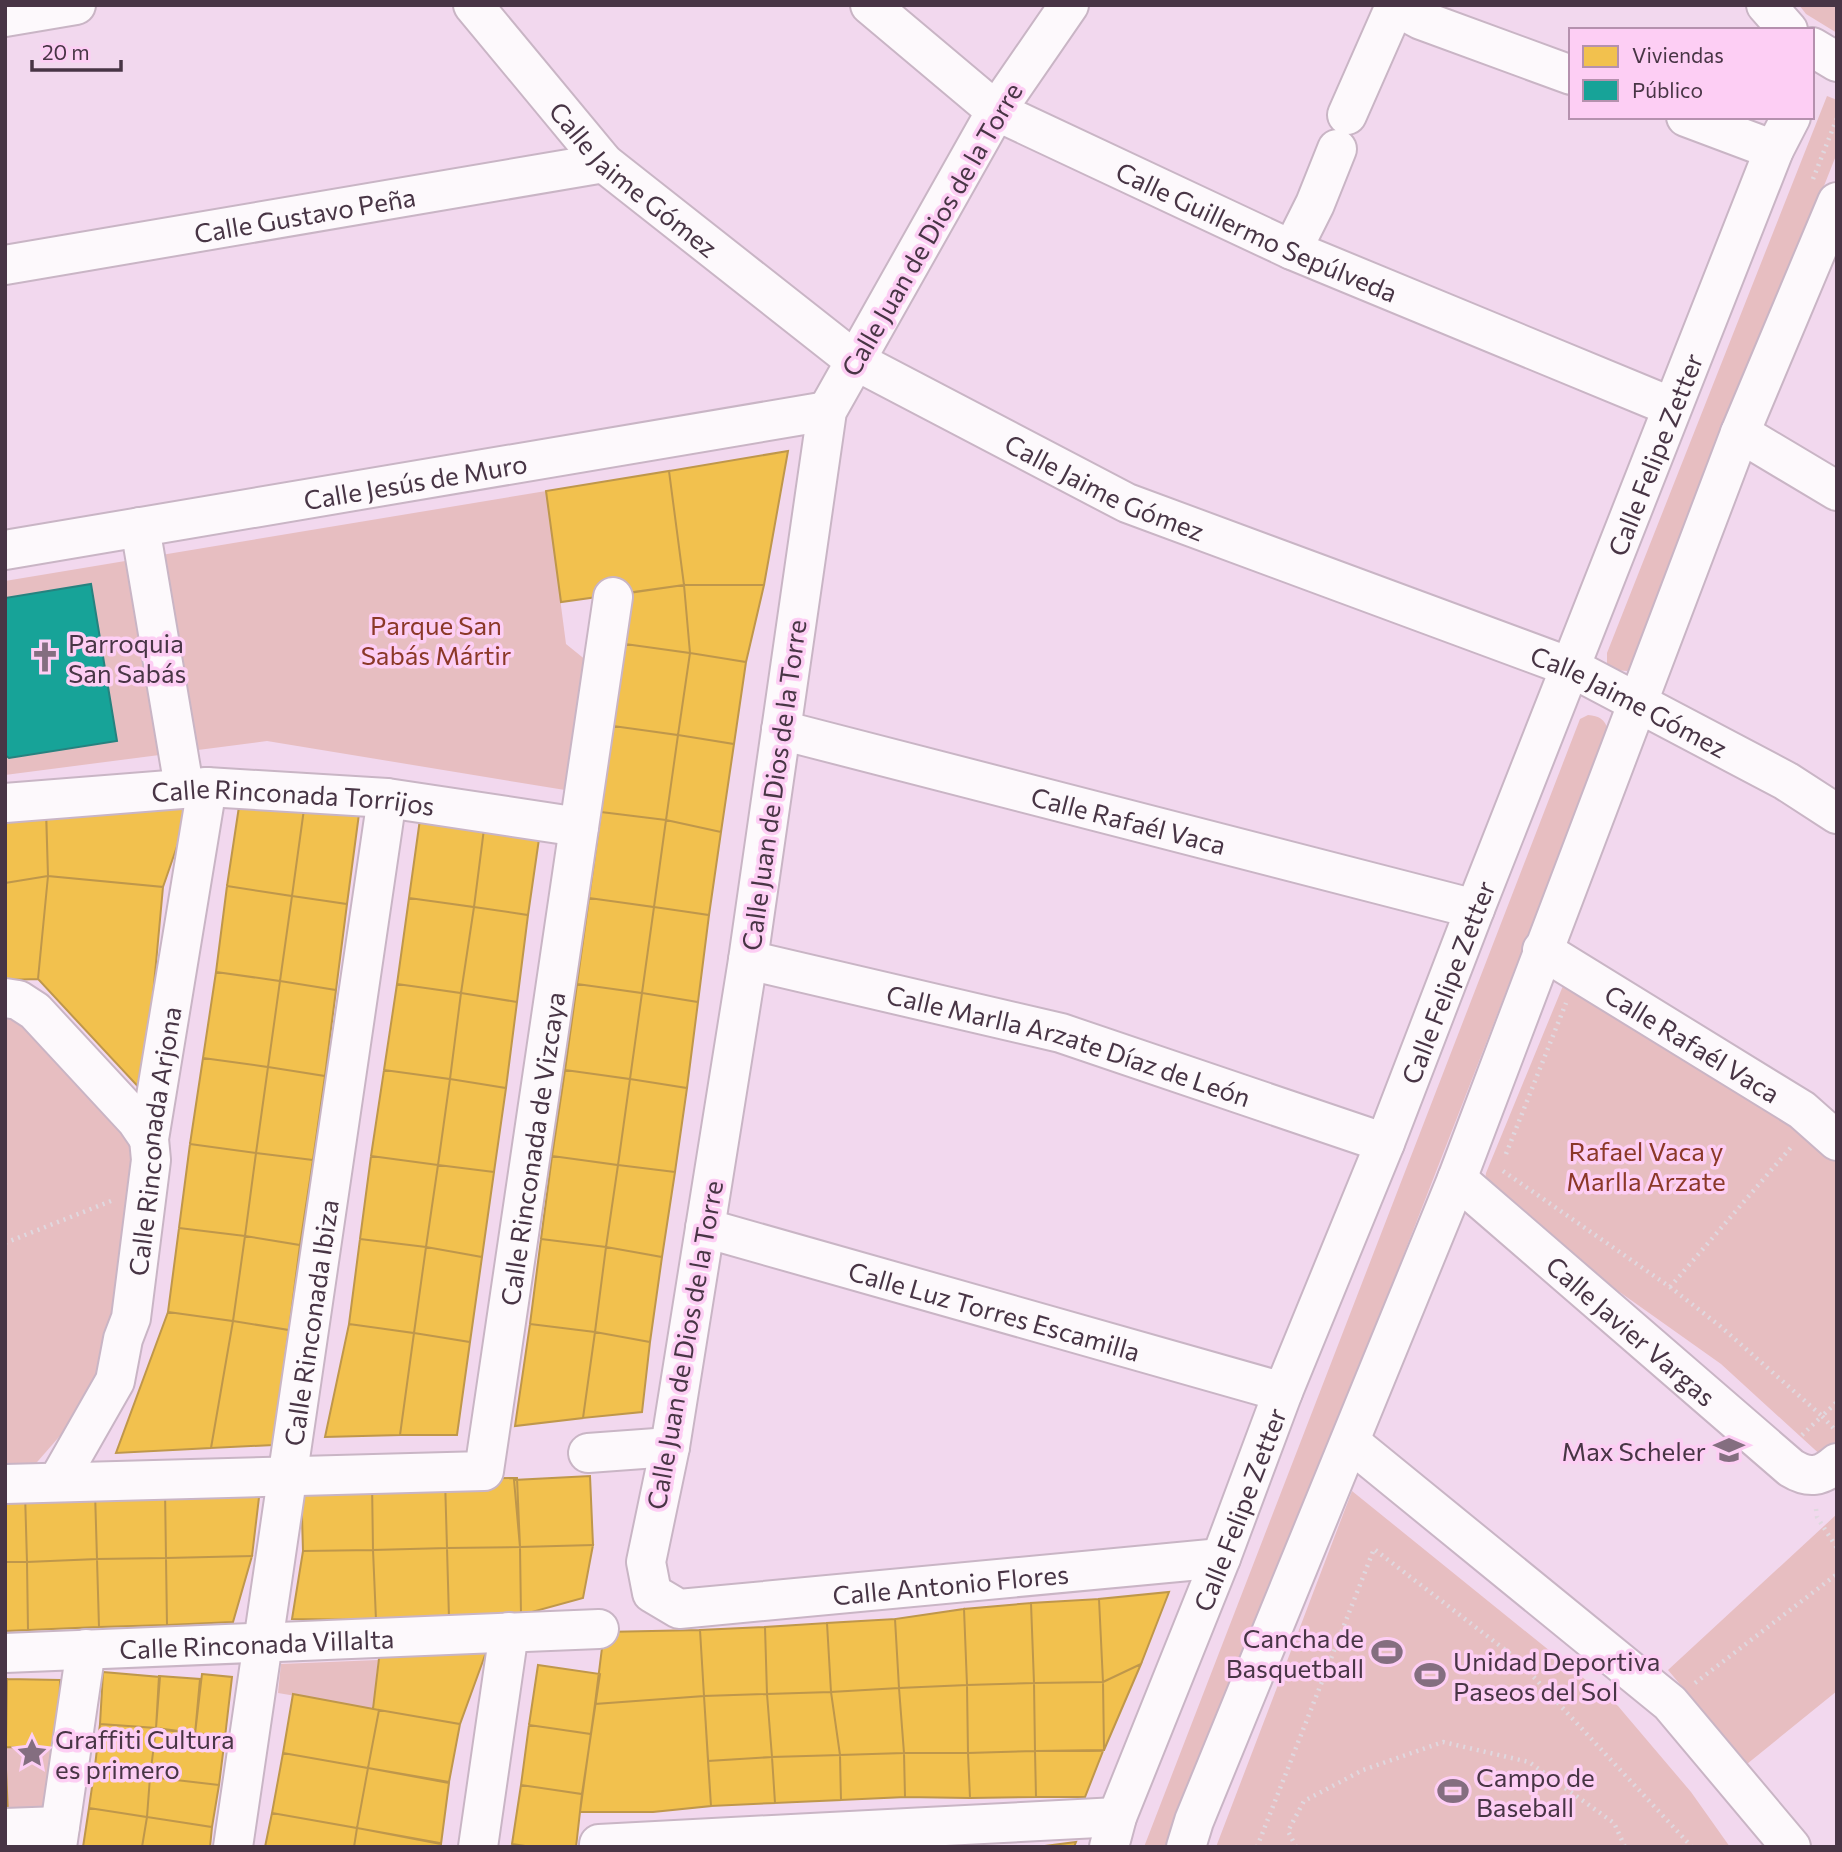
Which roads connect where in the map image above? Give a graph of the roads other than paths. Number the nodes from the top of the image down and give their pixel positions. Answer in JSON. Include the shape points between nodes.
{"nodes":[{"id":1,"x":76,"y":5,"type":"edge"},
{"id":2,"x":473,"y":5,"type":"edge"},
{"id":3,"x":870,"y":5,"type":"edge"},
{"id":4,"x":1069,"y":5,"type":"edge"},
{"id":5,"x":1766,"y":5,"type":"edge"},
{"id":6,"x":1394,"y":6,"type":"edge"},
{"id":7,"x":5,"y":17,"type":"edge"},
{"id":8,"x":1786,"y":28,"type":"edge"},
{"id":9,"x":1569,"y":74,"type":"edge"},
{"id":10,"x":996,"y":111,"type":"junction"},
{"id":11,"x":1697,"y":119,"type":"edge"},
{"id":12,"x":1783,"y":134,"type":"edge"},
{"id":13,"x":604,"y":163,"type":"junction"},
{"id":14,"x":1837,"y":201,"type":"edge"},
{"id":15,"x":1292,"y":250,"type":"junction"},
{"id":16,"x":5,"y":265,"type":"edge"},
{"id":17,"x":854,"y":360,"type":"junction"},
{"id":18,"x":1672,"y":407,"type":"junction"},
{"id":19,"x":827,"y":411,"type":"junction"},
{"id":20,"x":1740,"y":433,"type":"junction"},
{"id":21,"x":1837,"y":491,"type":"edge"},
{"id":22,"x":141,"y":527,"type":"junction"},
{"id":23,"x":5,"y":550,"type":"edge"},
{"id":24,"x":613,"y":597,"type":"dead end"},
{"id":25,"x":1570,"y":667,"type":"junction"},
{"id":26,"x":1640,"y":702,"type":"junction"},
{"id":27,"x":781,"y":730,"type":"junction"},
{"id":28,"x":196,"y":787,"type":"junction"},
{"id":29,"x":387,"y":798,"type":"junction"},
{"id":30,"x":5,"y":803,"type":"edge"},
{"id":31,"x":1837,"y":814,"type":"edge"},
{"id":32,"x":579,"y":827,"type":"junction"},
{"id":33,"x":1475,"y":909,"type":"junction"},
{"id":34,"x":1542,"y":950,"type":"junction"},
{"id":35,"x":748,"y":960,"type":"junction"},
{"id":36,"x":5,"y":999,"type":"edge"},
{"id":37,"x":149,"y":1139,"type":"junction"},
{"id":38,"x":1385,"y":1143,"type":"junction"},
{"id":39,"x":1820,"y":1145,"type":"edge"},
{"id":40,"x":1457,"y":1180,"type":"junction"},
{"id":41,"x":705,"y":1228,"type":"junction"},
{"id":42,"x":1283,"y":1392,"type":"junction"},
{"id":43,"x":1350,"y":1442,"type":"junction"},
{"id":44,"x":670,"y":1447,"type":"junction"},
{"id":45,"x":588,"y":1453,"type":"dead end"},
{"id":46,"x":1824,"y":1470,"type":"edge"},
{"id":47,"x":287,"y":1475,"type":"junction"},
{"id":48,"x":58,"y":1481,"type":"junction"},
{"id":49,"x":5,"y":1483,"type":"edge"},
{"id":50,"x":1221,"y":1558,"type":"junction"},
{"id":51,"x":679,"y":1609,"type":"joint"},
{"id":52,"x":599,"y":1629,"type":"dead end"},
{"id":53,"x":509,"y":1632,"type":"junction"},
{"id":54,"x":263,"y":1642,"type":"junction"},
{"id":55,"x":86,"y":1649,"type":"junction"},
{"id":56,"x":5,"y":1653,"type":"edge"},
{"id":57,"x":5,"y":1828,"type":"edge"},
{"id":58,"x":1113,"y":1832,"type":"edge"},
{"id":59,"x":58,"y":1836,"type":"edge"},
{"id":60,"x":599,"y":1844,"type":"dead end"},
{"id":61,"x":233,"y":1847,"type":"edge"},
{"id":62,"x":478,"y":1847,"type":"edge"},
{"id":63,"x":1186,"y":1847,"type":"edge"},
{"id":64,"x":1791,"y":1847,"type":"edge"}],
"edges":[{"from":1,"to":7,"type":"street"},
{"from":2,"to":13,"type":"street","name":"Calle Jaime Gómez"},
{"from":3,"to":10,"type":"street","name":"Calle Guillermo Sepúlveda"},
{"from":4,"to":10,"type":"street","name":"Calle Juan de Dios de la Torre"},
{"from":5,"to":8,"type":"street"},
{"from":6,"to":9,"type":"street"},
{"from":6,"to":15,"type":"street"},
{"from":10,"to":15,"type":"street","name":"Calle Guillermo Sepúlveda"},
{"from":10,"to":17,"type":"street","name":"Calle Juan de Dios de la Torre"},
{"from":11,"to":12,"type":"street"},
{"from":12,"to":18,"type":"street","name":"Calle Felipe Zetter"},
{"from":13,"to":16,"type":"street","name":"Calle Gustavo Peña"},
{"from":13,"to":17,"type":"street","name":"Calle Jaime Gómez"},
{"from":14,"to":20,"type":"street"},
{"from":15,"to":18,"type":"street","name":"Calle Guillermo Sepúlveda"},
{"from":17,"to":19,"type":"street","name":"Calle Juan de Dios de la Torre"},
{"from":17,"to":25,"type":"street","name":"Calle Jaime Gómez","via":[[1127,503]]},
{"from":18,"to":25,"type":"street","name":"Calle Felipe Zetter"},
{"from":19,"to":22,"type":"street","name":"Calle Jesús de Muro"},
{"from":19,"to":27,"type":"street","name":"Calle Juan de Dios de la Torre"},
{"from":20,"to":21,"type":"street"},
{"from":20,"to":26,"type":"street"},
{"from":22,"to":23,"type":"street","name":"Calle Jesús de Muro"},
{"from":22,"to":28,"type":"street","name":"Calle Rinconada Arjona"},
{"from":24,"to":32,"type":"street","name":"Calle Rinconada de Vizcaya"},
{"from":25,"to":26,"type":"street","name":"Calle Jaime Gómez"},
{"from":25,"to":33,"type":"street","name":"Calle Felipe Zetter"},
{"from":26,"to":31,"type":"street","name":"Calle Jaime Gómez","via":[[1786,780]]},
{"from":26,"to":34,"type":"street"},
{"from":27,"to":33,"type":"street","name":"Calle Rafaél Vaca"},
{"from":27,"to":35,"type":"street","name":"Calle Juan de Dios de la Torre"},
{"from":28,"to":29,"type":"street","name":"Calle Rinconada Torrijos"},
{"from":28,"to":30,"type":"street","name":"Calle Rinconada Torrijos"},
{"from":28,"to":37,"type":"street","name":"Calle Rinconada Arjona"},
{"from":29,"to":32,"type":"street","name":"Calle Rinconada Torrijos"},
{"from":29,"to":47,"type":"street","name":"Calle Rinconada Ibiza"},
{"from":32,"to":47,"type":"street","name":"Calle Rinconada de Vizcaya","via":[[484,1471]]},
{"from":33,"to":38,"type":"street","name":"Calle Felipe Zetter"},
{"from":34,"to":39,"type":"street","name":"Calle Rafaél Vaca","via":[[1802,1110]]},
{"from":34,"to":40,"type":"street"},
{"from":35,"to":38,"type":"street","name":"Calle Marlla Arzate Díaz de León","via":[[1061,1033]]},
{"from":35,"to":41,"type":"street","name":"Calle Juan de Dios de la Torre"},
{"from":36,"to":37,"type":"street","via":[[18,1000],[35,1011]]},
{"from":37,"to":48,"type":"street","name":"Calle Rinconada Arjona","via":[[151,1160],[131,1318],[115,1381]]},
{"from":38,"to":42,"type":"street","name":"Calle Felipe Zetter"},
{"from":40,"to":43,"type":"street"},
{"from":40,"to":46,"type":"street","name":"Calle Javier Vargas","via":[[1791,1468]]},
{"from":41,"to":42,"type":"street","name":"Calle Luz Torres Escamilla"},
{"from":41,"to":44,"type":"street","name":"Calle Juan de Dios de la Torre"},
{"from":42,"to":50,"type":"street","name":"Calle Felipe Zetter"},
{"from":43,"to":63,"type":"street"},
{"from":43,"to":64,"type":"street","via":[[1670,1703]]},
{"from":44,"to":45,"type":"street"},
{"from":44,"to":51,"type":"street","name":"Calle Juan de Dios de la Torre","via":[[646,1562],[652,1592]]},
{"from":47,"to":48,"type":"street"},
{"from":47,"to":54,"type":"street","name":"Calle Rinconada Ibiza"},
{"from":48,"to":49,"type":"street"},
{"from":50,"to":51,"type":"street","name":"Calle Antonio Flores"},
{"from":50,"to":58,"type":"street","name":"Calle Felipe Zetter"},
{"from":52,"to":53,"type":"street","name":"Calle Rinconada Villalta"},
{"from":53,"to":54,"type":"street","name":"Calle Rinconada Villalta"},
{"from":53,"to":62,"type":"street"},
{"from":54,"to":55,"type":"street","name":"Calle Rinconada Villalta"},
{"from":54,"to":61,"type":"street","name":"Calle Rinconada Ibiza"},
{"from":55,"to":56,"type":"street","name":"Calle Rinconada Villalta"},
{"from":55,"to":59,"type":"street"},
{"from":57,"to":59,"type":"street"},
{"from":58,"to":60,"type":"street"}]}
